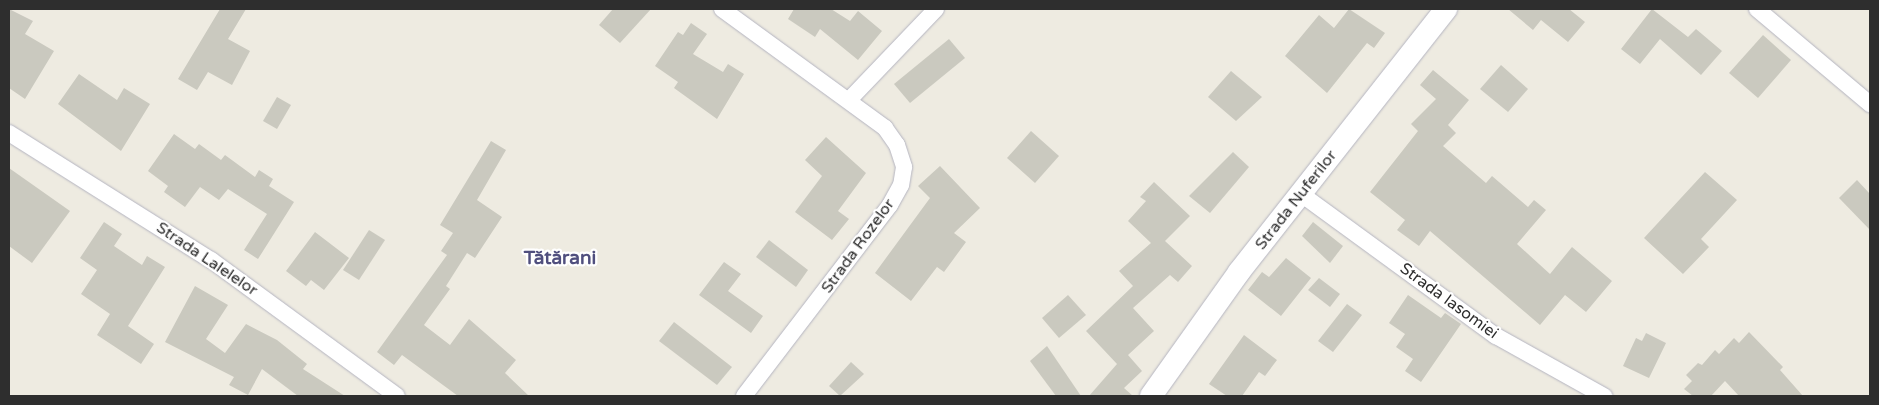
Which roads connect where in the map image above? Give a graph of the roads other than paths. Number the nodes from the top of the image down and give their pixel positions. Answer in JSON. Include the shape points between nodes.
{"nodes":[{"id":1,"x":722,"y":9,"type":"edge"},
{"id":2,"x":936,"y":9,"type":"edge"},
{"id":3,"x":1446,"y":9,"type":"edge"},
{"id":4,"x":1757,"y":9,"type":"edge"},
{"id":5,"x":849,"y":100,"type":"junction"},
{"id":6,"x":1870,"y":104,"type":"edge"},
{"id":7,"x":9,"y":133,"type":"edge"},
{"id":8,"x":1302,"y":194,"type":"junction"},
{"id":9,"x":397,"y":396,"type":"edge"},
{"id":10,"x":744,"y":396,"type":"edge"},
{"id":11,"x":1151,"y":396,"type":"edge"},
{"id":12,"x":1604,"y":396,"type":"edge"}],
"edges":[{"from":1,"to":5,"type":"street","name":"Strada Rozelor"},
{"from":2,"to":5,"type":"street"},
{"from":3,"to":8,"type":"main road","name":"Strada Nuferilor"},
{"from":4,"to":6,"type":"street"},
{"from":5,"to":10,"type":"street","name":"Strada Rozelor","via":[[885,128],[897,145],[904,167],[901,185]]},
{"from":7,"to":9,"type":"street","name":"Strada Lalelelor","via":[[211,260]]},
{"from":8,"to":11,"type":"main road","name":"Strada Nuferilor","via":[[1240,272]]},
{"from":8,"to":12,"type":"street","name":"Strada Iasomiei","via":[[1496,336]]}]}
